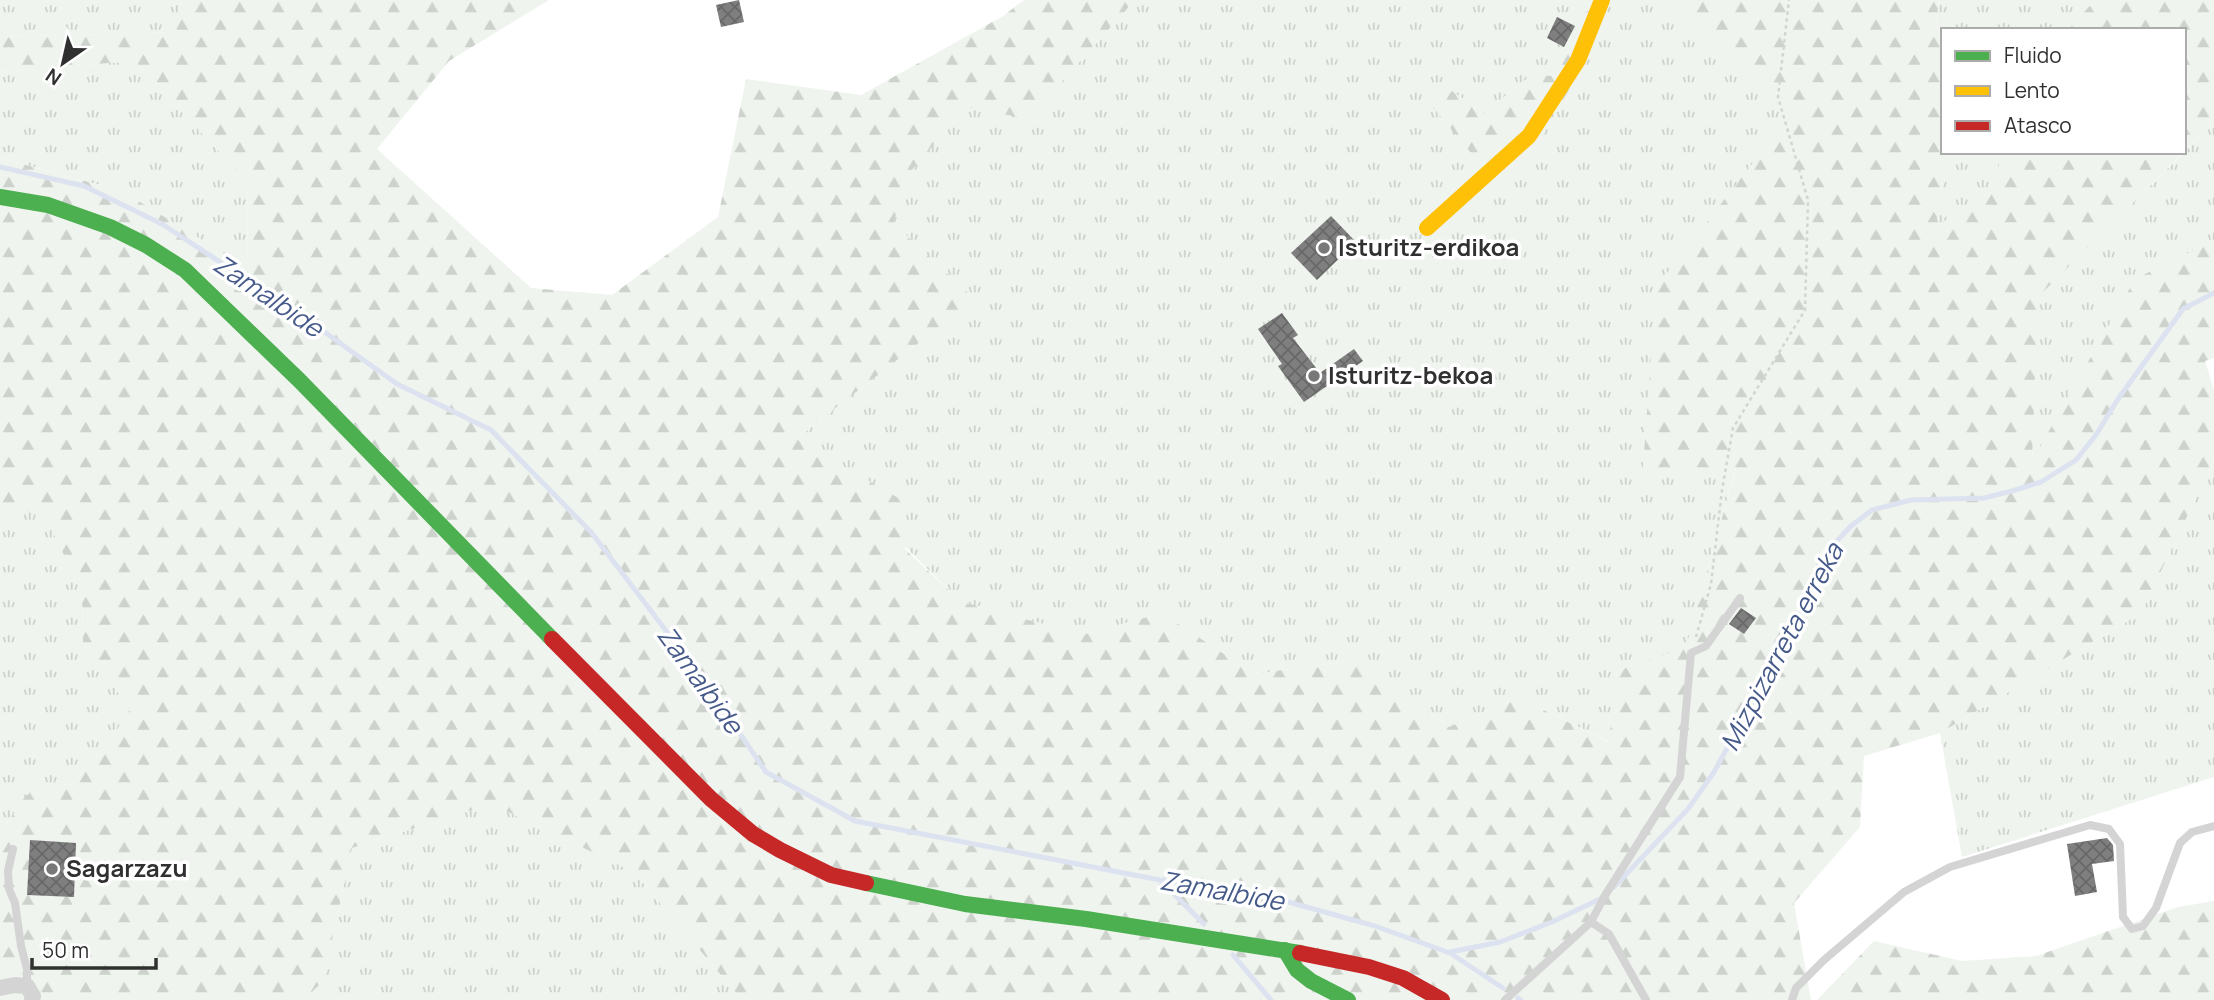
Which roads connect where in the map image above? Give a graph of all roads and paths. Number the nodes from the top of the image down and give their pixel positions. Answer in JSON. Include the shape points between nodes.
{"nodes":[{"id":1,"x":1602,"y":0,"type":"edge"},
{"id":2,"x":1789,"y":0,"type":"edge"},
{"id":3,"x":0,"y":197,"type":"edge"},
{"id":4,"x":1427,"y":228,"type":"dead end"},
{"id":5,"x":1740,"y":598,"type":"dead end"},
{"id":6,"x":1691,"y":653,"type":"junction"},
{"id":7,"x":2214,"y":826,"type":"edge"},
{"id":8,"x":12,"y":849,"type":"dead end"},
{"id":9,"x":1591,"y":922,"type":"junction"},
{"id":10,"x":1285,"y":950,"type":"junction"},
{"id":11,"x":0,"y":988,"type":"edge"},
{"id":12,"x":30,"y":993,"type":"edge"},
{"id":13,"x":1348,"y":1000,"type":"edge"},
{"id":14,"x":1442,"y":1000,"type":"edge"},
{"id":15,"x":1506,"y":1000,"type":"edge"},
{"id":16,"x":1646,"y":1000,"type":"edge"},
{"id":17,"x":1792,"y":1000,"type":"edge"}],
"edges":[{"from":1,"to":4,"type":"main road","via":[[1578,60],[1529,136]]},
{"from":2,"to":6,"type":"path","via":[[1778,97],[1808,200],[1805,310],[1733,428],[1711,584]]},
{"from":3,"to":10,"type":"main road","via":[[48,205],[110,227],[185,270],[711,799],[780,850],[831,875],[894,890]]},
{"from":5,"to":6,"type":"lane","via":[[1706,646]]},
{"from":6,"to":9,"type":"lane","via":[[1680,777]]},
{"from":7,"to":17,"type":"lane","via":[[2192,832],[2180,843],[2156,908],[2143,926],[2132,929],[2123,917],[2120,844],[2109,829],[2090,825],[1950,867],[1904,892],[1824,960],[1797,988]]},
{"from":8,"to":12,"type":"lane","via":[[9,889]]},
{"from":9,"to":15,"type":"lane"},
{"from":9,"to":16,"type":"lane","via":[[1609,934]]},
{"from":10,"to":13,"type":"main road","via":[[1297,970]]},
{"from":10,"to":14,"type":"main road","via":[[1369,967],[1402,978]]},
{"from":11,"to":12,"type":"street","via":[[15,985]]}]}
